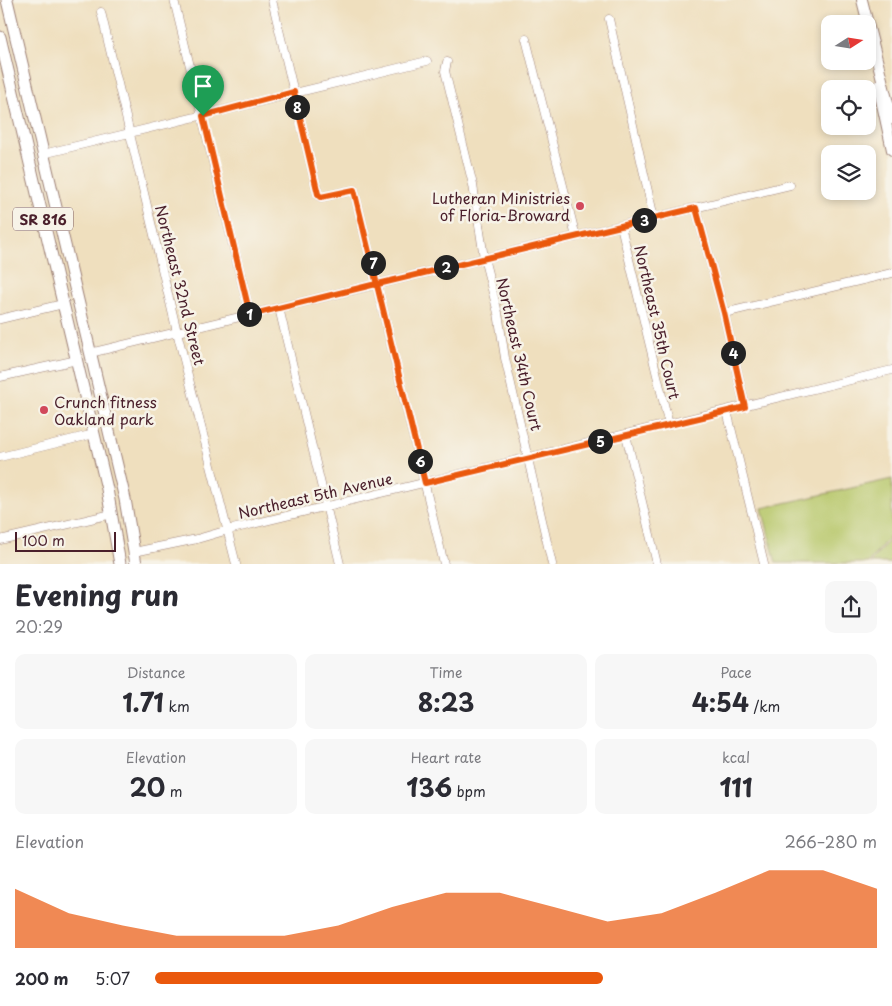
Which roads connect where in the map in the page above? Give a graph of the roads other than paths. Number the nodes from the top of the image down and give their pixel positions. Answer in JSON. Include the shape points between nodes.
{"nodes":[{"id":1,"x":7,"y":0,"type":"edge"},
{"id":2,"x":174,"y":0,"type":"edge"},
{"id":3,"x":272,"y":0,"type":"edge"},
{"id":4,"x":857,"y":0,"type":"edge"},
{"id":5,"x":862,"y":0,"type":"edge"},
{"id":6,"x":101,"y":12,"type":"dead end"},
{"id":7,"x":861,"y":15,"type":"edge"},
{"id":8,"x":609,"y":19,"type":"dead end"},
{"id":9,"x":0,"y":37,"type":"edge"},
{"id":10,"x":526,"y":39,"type":"dead end"},
{"id":11,"x":428,"y":61,"type":"dead end"},
{"id":12,"x":447,"y":62,"type":"dead end"},
{"id":13,"x":874,"y":70,"type":"edge"},
{"id":14,"x":294,"y":92,"type":"junction"},
{"id":15,"x":203,"y":116,"type":"junction"},
{"id":16,"x":892,"y":119,"type":"edge"},
{"id":17,"x":130,"y":133,"type":"junction"},
{"id":18,"x":22,"y":134,"type":"junction"},
{"id":19,"x":892,"y":150,"type":"edge"},
{"id":20,"x":43,"y":154,"type":"junction"},
{"id":21,"x":790,"y":185,"type":"dead end"},
{"id":22,"x":39,"y":202,"type":"junction"},
{"id":23,"x":696,"y":208,"type":"junction"},
{"id":24,"x":58,"y":214,"type":"junction"},
{"id":25,"x":654,"y":218,"type":"junction"},
{"id":26,"x":621,"y":226,"type":"junction"},
{"id":27,"x":576,"y":236,"type":"junction"},
{"id":28,"x":484,"y":258,"type":"junction"},
{"id":29,"x":892,"y":273,"type":"edge"},
{"id":30,"x":378,"y":284,"type":"junction"},
{"id":31,"x":63,"y":304,"type":"junction"},
{"id":32,"x":279,"y":308,"type":"junction"},
{"id":33,"x":724,"y":313,"type":"junction"},
{"id":34,"x":250,"y":315,"type":"junction"},
{"id":35,"x":0,"y":319,"type":"edge"},
{"id":36,"x":177,"y":332,"type":"junction"},
{"id":37,"x":71,"y":336,"type":"junction"},
{"id":38,"x":90,"y":353,"type":"junction"},
{"id":39,"x":76,"y":360,"type":"junction"},
{"id":40,"x":892,"y":369,"type":"edge"},
{"id":41,"x":0,"y":377,"type":"edge"},
{"id":42,"x":745,"y":407,"type":"junction"},
{"id":43,"x":727,"y":411,"type":"junction"},
{"id":44,"x":669,"y":425,"type":"junction"},
{"id":45,"x":94,"y":434,"type":"junction"},
{"id":46,"x":626,"y":436,"type":"junction"},
{"id":47,"x":113,"y":448,"type":"junction"},
{"id":48,"x":0,"y":457,"type":"edge"},
{"id":49,"x":529,"y":458,"type":"junction"},
{"id":50,"x":425,"y":483,"type":"junction"},
{"id":51,"x":326,"y":507,"type":"junction"},
{"id":52,"x":112,"y":514,"type":"junction"},
{"id":53,"x":115,"y":528,"type":"junction"},
{"id":54,"x":228,"y":530,"type":"junction"},
{"id":55,"x":0,"y":540,"type":"edge"},
{"id":56,"x":135,"y":558,"type":"edge"},
{"id":57,"x":120,"y":564,"type":"edge"},
{"id":58,"x":236,"y":564,"type":"edge"},
{"id":59,"x":340,"y":564,"type":"edge"},
{"id":60,"x":444,"y":564,"type":"edge"},
{"id":61,"x":552,"y":564,"type":"edge"},
{"id":62,"x":657,"y":564,"type":"edge"},
{"id":63,"x":764,"y":564,"type":"edge"}],
"edges":[{"from":1,"to":20,"type":"main road","number":"SR 816"},
{"from":2,"to":15,"type":"street"},
{"from":3,"to":14,"type":"street"},
{"from":4,"to":7,"type":"street"},
{"from":5,"to":16,"type":"street"},
{"from":6,"to":17,"type":"street","name":"Northeast 32nd Street"},
{"from":8,"to":25,"type":"street"},
{"from":9,"to":18,"type":"main road","number":"SR 816"},
{"from":10,"to":27,"type":"street"},
{"from":11,"to":14,"type":"street"},
{"from":12,"to":28,"type":"street","name":"Northeast 34th Court","via":[[445,71],[472,180]]},
{"from":13,"to":19,"type":"street"},
{"from":14,"to":15,"type":"street"},
{"from":14,"to":30,"type":"street","via":[[318,194],[328,197],[354,190]]},
{"from":15,"to":17,"type":"street"},
{"from":15,"to":34,"type":"street"},
{"from":17,"to":20,"type":"street"},
{"from":17,"to":36,"type":"street","name":"Northeast 32nd Street"},
{"from":18,"to":20,"type":"main road","via":[[32,150]]},
{"from":18,"to":22,"type":"main road","number":"SR 816"},
{"from":20,"to":24,"type":"main road","number":"SR 816"},
{"from":21,"to":23,"type":"street"},
{"from":22,"to":24,"type":"main road","via":[[44,202]]},
{"from":22,"to":31,"type":"main road","number":"SR 816"},
{"from":23,"to":25,"type":"street"},
{"from":23,"to":33,"type":"street"},
{"from":24,"to":38,"type":"main road","number":"SR 816"},
{"from":25,"to":26,"type":"street"},
{"from":26,"to":27,"type":"street"},
{"from":26,"to":44,"type":"street","name":"Northeast 35th Court"},
{"from":27,"to":28,"type":"street"},
{"from":28,"to":30,"type":"street"},
{"from":28,"to":49,"type":"street","name":"Northeast 34th Court"},
{"from":29,"to":33,"type":"street"},
{"from":30,"to":32,"type":"street"},
{"from":30,"to":50,"type":"street"},
{"from":31,"to":35,"type":"street"},
{"from":31,"to":37,"type":"main road","number":"SR 816"},
{"from":32,"to":34,"type":"street"},
{"from":32,"to":51,"type":"street"},
{"from":33,"to":42,"type":"street"},
{"from":34,"to":36,"type":"street"},
{"from":36,"to":38,"type":"street"},
{"from":36,"to":54,"type":"street","name":"Northeast 32nd Street"},
{"from":37,"to":38,"type":"main road","via":[[80,349]]},
{"from":37,"to":39,"type":"main road","number":"SR 816"},
{"from":38,"to":47,"type":"main road","number":"SR 816"},
{"from":39,"to":41,"type":"street"},
{"from":39,"to":45,"type":"main road","number":"SR 816"},
{"from":40,"to":42,"type":"street","name":"Northeast 5th Avenue"},
{"from":42,"to":43,"type":"street","name":"Northeast 5th Avenue"},
{"from":43,"to":44,"type":"street","name":"Northeast 5th Avenue"},
{"from":43,"to":63,"type":"street"},
{"from":44,"to":46,"type":"street","name":"Northeast 5th Avenue"},
{"from":45,"to":47,"type":"main road"},
{"from":45,"to":48,"type":"street"},
{"from":45,"to":52,"type":"main road","number":"SR 816"},
{"from":46,"to":49,"type":"street","name":"Northeast 5th Avenue"},
{"from":46,"to":62,"type":"street"},
{"from":47,"to":56,"type":"main road","number":"SR 816"},
{"from":49,"to":50,"type":"street","name":"Northeast 5th Avenue"},
{"from":49,"to":61,"type":"street","name":"Northeast 34th Court"},
{"from":50,"to":51,"type":"street","name":"Northeast 5th Avenue"},
{"from":50,"to":60,"type":"street"},
{"from":51,"to":54,"type":"street","name":"Northeast 5th Avenue"},
{"from":51,"to":59,"type":"street"},
{"from":52,"to":53,"type":"main road","number":"SR 816"},
{"from":52,"to":55,"type":"street"},
{"from":53,"to":56,"type":"main road"},
{"from":53,"to":57,"type":"main road","number":"SR 816"},
{"from":54,"to":56,"type":"street","name":"Northeast 5th Avenue"},
{"from":54,"to":58,"type":"street","name":"Northeast 32nd Street"}]}
